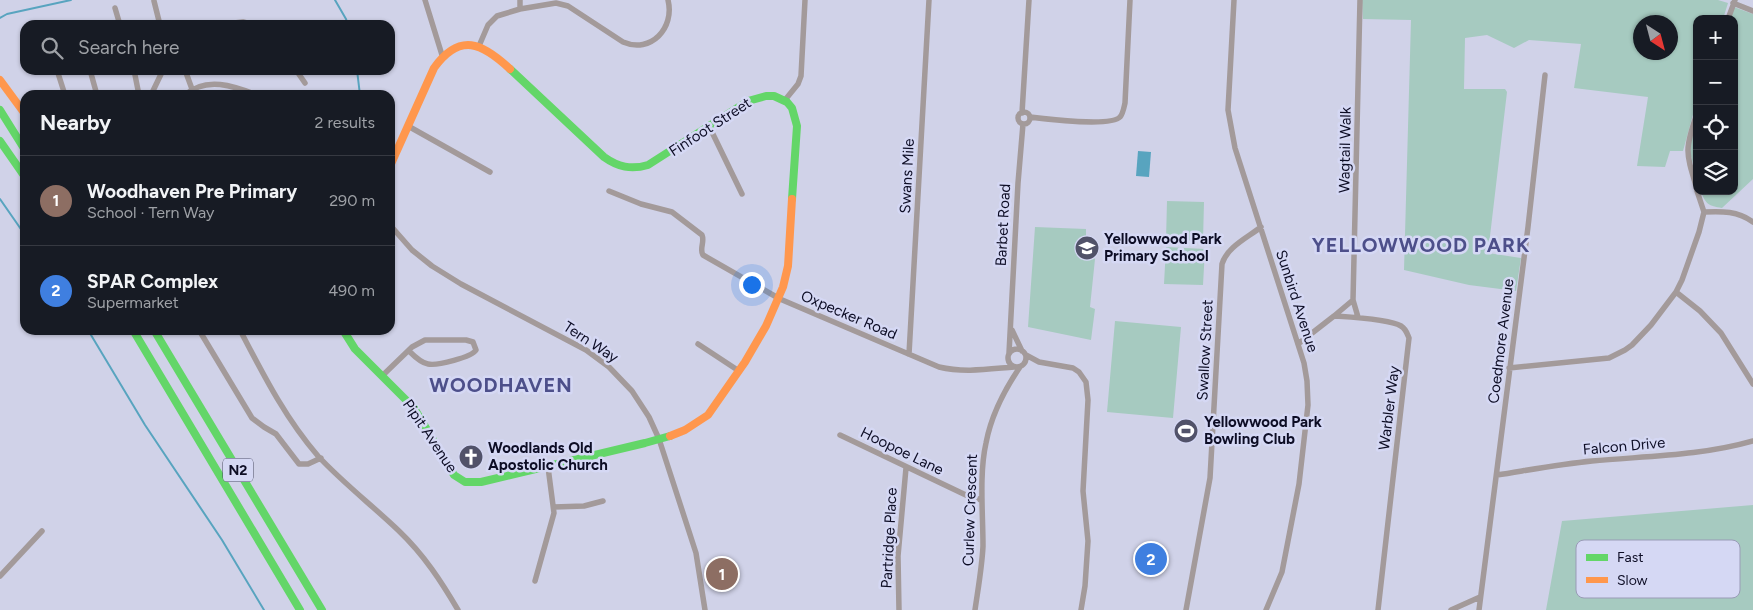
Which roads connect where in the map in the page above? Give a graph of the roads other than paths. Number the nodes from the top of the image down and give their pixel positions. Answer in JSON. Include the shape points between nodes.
{"nodes":[{"id":1,"x":425,"y":0,"type":"edge"},
{"id":2,"x":520,"y":0,"type":"edge"},
{"id":3,"x":668,"y":0,"type":"edge"},
{"id":4,"x":805,"y":0,"type":"edge"},
{"id":5,"x":929,"y":0,"type":"edge"},
{"id":6,"x":1028,"y":0,"type":"edge"},
{"id":7,"x":1130,"y":0,"type":"edge"},
{"id":8,"x":1234,"y":0,"type":"edge"},
{"id":9,"x":1360,"y":0,"type":"edge"},
{"id":10,"x":154,"y":1,"type":"dead end"},
{"id":11,"x":1734,"y":1,"type":"edge"},
{"id":12,"x":115,"y":8,"type":"dead end"},
{"id":13,"x":520,"y":9,"type":"junction"},
{"id":14,"x":1753,"y":11,"type":"edge"},
{"id":15,"x":1729,"y":15,"type":"edge"},
{"id":16,"x":119,"y":20,"type":"edge"},
{"id":17,"x":159,"y":20,"type":"edge"},
{"id":18,"x":479,"y":46,"type":"junction"},
{"id":19,"x":442,"y":55,"type":"junction"},
{"id":20,"x":59,"y":75,"type":"edge"},
{"id":21,"x":91,"y":75,"type":"edge"},
{"id":22,"x":135,"y":75,"type":"edge"},
{"id":23,"x":161,"y":75,"type":"edge"},
{"id":24,"x":187,"y":75,"type":"edge"},
{"id":25,"x":299,"y":75,"type":"edge"},
{"id":26,"x":1545,"y":75,"type":"dead end"},
{"id":27,"x":0,"y":80,"type":"edge"},
{"id":28,"x":305,"y":83,"type":"dead end"},
{"id":29,"x":192,"y":89,"type":"joint"},
{"id":30,"x":63,"y":90,"type":"edge"},
{"id":31,"x":96,"y":90,"type":"edge"},
{"id":32,"x":138,"y":90,"type":"edge"},
{"id":33,"x":153,"y":90,"type":"edge"},
{"id":34,"x":243,"y":90,"type":"edge"},
{"id":35,"x":785,"y":100,"type":"junction"},
{"id":36,"x":20,"y":107,"type":"edge"},
{"id":37,"x":0,"y":110,"type":"edge"},
{"id":38,"x":1022,"y":112,"type":"junction"},
{"id":39,"x":1030,"y":117,"type":"junction"},
{"id":40,"x":1023,"y":124,"type":"junction"},
{"id":41,"x":408,"y":126,"type":"junction"},
{"id":42,"x":709,"y":126,"type":"junction"},
{"id":43,"x":1693,"y":127,"type":"edge"},
{"id":44,"x":0,"y":141,"type":"edge"},
{"id":45,"x":20,"y":142,"type":"edge"},
{"id":46,"x":395,"y":155,"type":"edge"},
{"id":47,"x":20,"y":170,"type":"edge"},
{"id":48,"x":490,"y":172,"type":"dead end"},
{"id":49,"x":1693,"y":175,"type":"edge"},
{"id":50,"x":610,"y":191,"type":"dead end"},
{"id":51,"x":742,"y":194,"type":"dead end"},
{"id":52,"x":1699,"y":195,"type":"edge"},
{"id":53,"x":1704,"y":212,"type":"junction"},
{"id":54,"x":1753,"y":222,"type":"edge"},
{"id":55,"x":1261,"y":228,"type":"junction"},
{"id":56,"x":395,"y":231,"type":"edge"},
{"id":57,"x":1676,"y":292,"type":"junction"},
{"id":58,"x":780,"y":299,"type":"junction"},
{"id":59,"x":1353,"y":300,"type":"junction"},
{"id":60,"x":1334,"y":316,"type":"junction"},
{"id":61,"x":1358,"y":317,"type":"junction"},
{"id":62,"x":1011,"y":328,"type":"junction"},
{"id":63,"x":135,"y":335,"type":"edge"},
{"id":64,"x":157,"y":335,"type":"edge"},
{"id":65,"x":202,"y":335,"type":"edge"},
{"id":66,"x":243,"y":335,"type":"edge"},
{"id":67,"x":346,"y":335,"type":"edge"},
{"id":68,"x":698,"y":344,"type":"dead end"},
{"id":69,"x":1298,"y":344,"type":"junction"},
{"id":70,"x":409,"y":352,"type":"junction"},
{"id":71,"x":1009,"y":353,"type":"junction"},
{"id":72,"x":1024,"y":353,"type":"junction"},
{"id":73,"x":909,"y":354,"type":"junction"},
{"id":74,"x":1039,"y":362,"type":"junction"},
{"id":75,"x":1014,"y":366,"type":"junction"},
{"id":76,"x":1509,"y":368,"type":"junction"},
{"id":77,"x":739,"y":372,"type":"junction"},
{"id":78,"x":382,"y":376,"type":"junction"},
{"id":79,"x":1008,"y":384,"type":"junction"},
{"id":80,"x":1753,"y":384,"type":"edge"},
{"id":81,"x":840,"y":434,"type":"dead end"},
{"id":82,"x":659,"y":439,"type":"junction"},
{"id":83,"x":1753,"y":441,"type":"edge"},
{"id":84,"x":321,"y":458,"type":"junction"},
{"id":85,"x":548,"y":467,"type":"junction"},
{"id":86,"x":906,"y":468,"type":"junction"},
{"id":87,"x":1497,"y":475,"type":"junction"},
{"id":88,"x":982,"y":500,"type":"junction"},
{"id":89,"x":603,"y":501,"type":"dead end"},
{"id":90,"x":554,"y":507,"type":"junction"},
{"id":91,"x":42,"y":531,"type":"dead end"},
{"id":92,"x":0,"y":576,"type":"edge"},
{"id":93,"x":535,"y":581,"type":"dead end"},
{"id":94,"x":1480,"y":597,"type":"junction"},
{"id":95,"x":300,"y":610,"type":"edge"},
{"id":96,"x":322,"y":610,"type":"edge"},
{"id":97,"x":458,"y":610,"type":"edge"},
{"id":98,"x":705,"y":610,"type":"edge"},
{"id":99,"x":899,"y":610,"type":"edge"},
{"id":100,"x":975,"y":610,"type":"edge"},
{"id":101,"x":1081,"y":610,"type":"edge"},
{"id":102,"x":1186,"y":610,"type":"edge"},
{"id":103,"x":1266,"y":610,"type":"edge"},
{"id":104,"x":1378,"y":610,"type":"edge"},
{"id":105,"x":1451,"y":610,"type":"edge"},
{"id":106,"x":1479,"y":610,"type":"edge"}],
"edges":[{"from":1,"to":19,"type":"street"},
{"from":2,"to":13,"type":"street"},
{"from":3,"to":13,"type":"street","via":[[670,13],[666,28],[653,40],[638,45],[623,42],[565,4]]},
{"from":4,"to":35,"type":"street","via":[[801,76]]},
{"from":5,"to":73,"type":"street","name":"Swans Mile"},
{"from":6,"to":38,"type":"street"},
{"from":7,"to":39,"type":"street","via":[[1125,103],[1120,117],[1100,123]]},
{"from":8,"to":55,"type":"street","name":"Sunbird Avenue","via":[[1229,124]]},
{"from":9,"to":59,"type":"street","name":"Wagtail Walk"},
{"from":10,"to":17,"type":"street"},
{"from":11,"to":14,"type":"street"},
{"from":11,"to":15,"type":"street"},
{"from":12,"to":16,"type":"street"},
{"from":13,"to":18,"type":"street","via":[[492,20]]},
{"from":18,"to":19,"type":"main road","via":[[460,45]]},
{"from":18,"to":42,"type":"main road","name":"Finfoot Street","via":[[495,55],[604,157],[617,165],[632,169],[648,165]]},
{"from":19,"to":41,"type":"main road","via":[[430,74]]},
{"from":20,"to":30,"type":"street"},
{"from":21,"to":31,"type":"street"},
{"from":22,"to":32,"type":"street"},
{"from":23,"to":33,"type":"street"},
{"from":24,"to":29,"type":"street"},
{"from":25,"to":28,"type":"street"},
{"from":26,"to":76,"type":"street","name":"Coedmore Avenue"},
{"from":27,"to":36,"type":"main road"},
{"from":29,"to":34,"type":"street","via":[[222,84]]},
{"from":35,"to":42,"type":"main road","name":"Finfoot Street","via":[[761,95]]},
{"from":35,"to":58,"type":"main road","via":[[793,108],[797,126],[788,266]]},
{"from":37,"to":45,"type":"main road"},
{"from":38,"to":39,"type":"street"},
{"from":38,"to":40,"type":"street","via":[[1018,119]]},
{"from":39,"to":40,"type":"street","via":[[1028,123]]},
{"from":40,"to":62,"type":"street","name":"Barbet Road"},
{"from":41,"to":46,"type":"main road"},
{"from":41,"to":48,"type":"street"},
{"from":42,"to":51,"type":"street"},
{"from":43,"to":49,"type":"street","via":[[1687,147]]},
{"from":44,"to":47,"type":"main road"},
{"from":50,"to":58,"type":"street","name":"Oxpecker Road","via":[[672,212],[702,235],[703,255]]},
{"from":52,"to":53,"type":"street"},
{"from":53,"to":54,"type":"street","via":[[1729,212]]},
{"from":53,"to":57,"type":"street"},
{"from":55,"to":69,"type":"street","name":"Sunbird Avenue"},
{"from":55,"to":102,"type":"street","name":"Swallow Street","via":[[1230,250],[1222,264],[1210,478]]},
{"from":56,"to":82,"type":"street","name":"Tern Way","via":[[432,266],[586,350],[609,367],[641,404]]},
{"from":57,"to":76,"type":"street","via":[[1651,325],[1618,354],[1609,358]]},
{"from":57,"to":80,"type":"street","via":[[1722,333]]},
{"from":58,"to":73,"type":"street","name":"Oxpecker Road"},
{"from":58,"to":77,"type":"main road","via":[[768,326]]},
{"from":59,"to":60,"type":"street"},
{"from":59,"to":61,"type":"street","name":"Wagtail Walk"},
{"from":60,"to":61,"type":"street","name":"Warbler Way"},
{"from":60,"to":69,"type":"street"},
{"from":61,"to":104,"type":"street","name":"Warbler Way","via":[[1396,323],[1405,329],[1409,338]]},
{"from":62,"to":71,"type":"street","name":"Barbet Road"},
{"from":62,"to":72,"type":"street","name":"Barbet Road"},
{"from":63,"to":95,"type":"main road","number":"N2"},
{"from":64,"to":96,"type":"main road","number":"N2"},
{"from":65,"to":84,"type":"street","via":[[252,418],[276,434],[299,464]]},
{"from":66,"to":84,"type":"street","via":[[286,413]]},
{"from":67,"to":78,"type":"main road","name":"Pipit Avenue","via":[[355,349]]},
{"from":68,"to":77,"type":"street"},
{"from":69,"to":103,"type":"street","name":"Sunbird Avenue","via":[[1306,373],[1308,404],[1299,484],[1282,572]]},
{"from":70,"to":70,"type":"street","via":[[420,342],[431,339],[466,340],[473,342],[476,350],[471,356],[432,365]]},
{"from":70,"to":78,"type":"street"},
{"from":71,"to":72,"type":"street","via":[[1016,349]]},
{"from":71,"to":75,"type":"street","name":"Barbet Road"},
{"from":72,"to":74,"type":"street"},
{"from":72,"to":75,"type":"street","via":[[1026,361]]},
{"from":73,"to":75,"type":"street","name":"Oxpecker Road","via":[[950,370]]},
{"from":74,"to":75,"type":"street"},
{"from":74,"to":101,"type":"street","via":[[1073,368],[1086,382],[1084,466],[1088,541]]},
{"from":75,"to":79,"type":"street","name":"Curlew Crescent"},
{"from":75,"to":79,"type":"street","name":"Curlew Crescent"},
{"from":76,"to":87,"type":"street","name":"Coedmore Avenue"},
{"from":77,"to":82,"type":"main road","via":[[702,420]]},
{"from":78,"to":85,"type":"main road","name":"Pipit Avenue","via":[[414,408],[449,469],[461,480],[481,482]]},
{"from":79,"to":88,"type":"street","name":"Curlew Crescent","via":[[985,444]]},
{"from":81,"to":86,"type":"street","name":"Hoopoe Lane"},
{"from":82,"to":85,"type":"main road","name":"Pipit Avenue"},
{"from":82,"to":98,"type":"street","name":"Tern Way","via":[[696,553]]},
{"from":83,"to":87,"type":"street","name":"Falcon Drive","via":[[1703,452],[1589,461]]},
{"from":84,"to":97,"type":"street","via":[[419,552]]},
{"from":85,"to":90,"type":"street"},
{"from":86,"to":88,"type":"street","name":"Hoopoe Lane"},
{"from":86,"to":99,"type":"street","name":"Partridge Place","via":[[898,556]]},
{"from":87,"to":94,"type":"street","name":"Coedmore Avenue"},
{"from":88,"to":100,"type":"street","name":"Curlew Crescent","via":[[982,564]]},
{"from":89,"to":90,"type":"street","via":[[584,506]]},
{"from":90,"to":93,"type":"street"},
{"from":91,"to":92,"type":"street"},
{"from":94,"to":105,"type":"street"},
{"from":94,"to":106,"type":"street","name":"Coedmore Avenue"}]}
